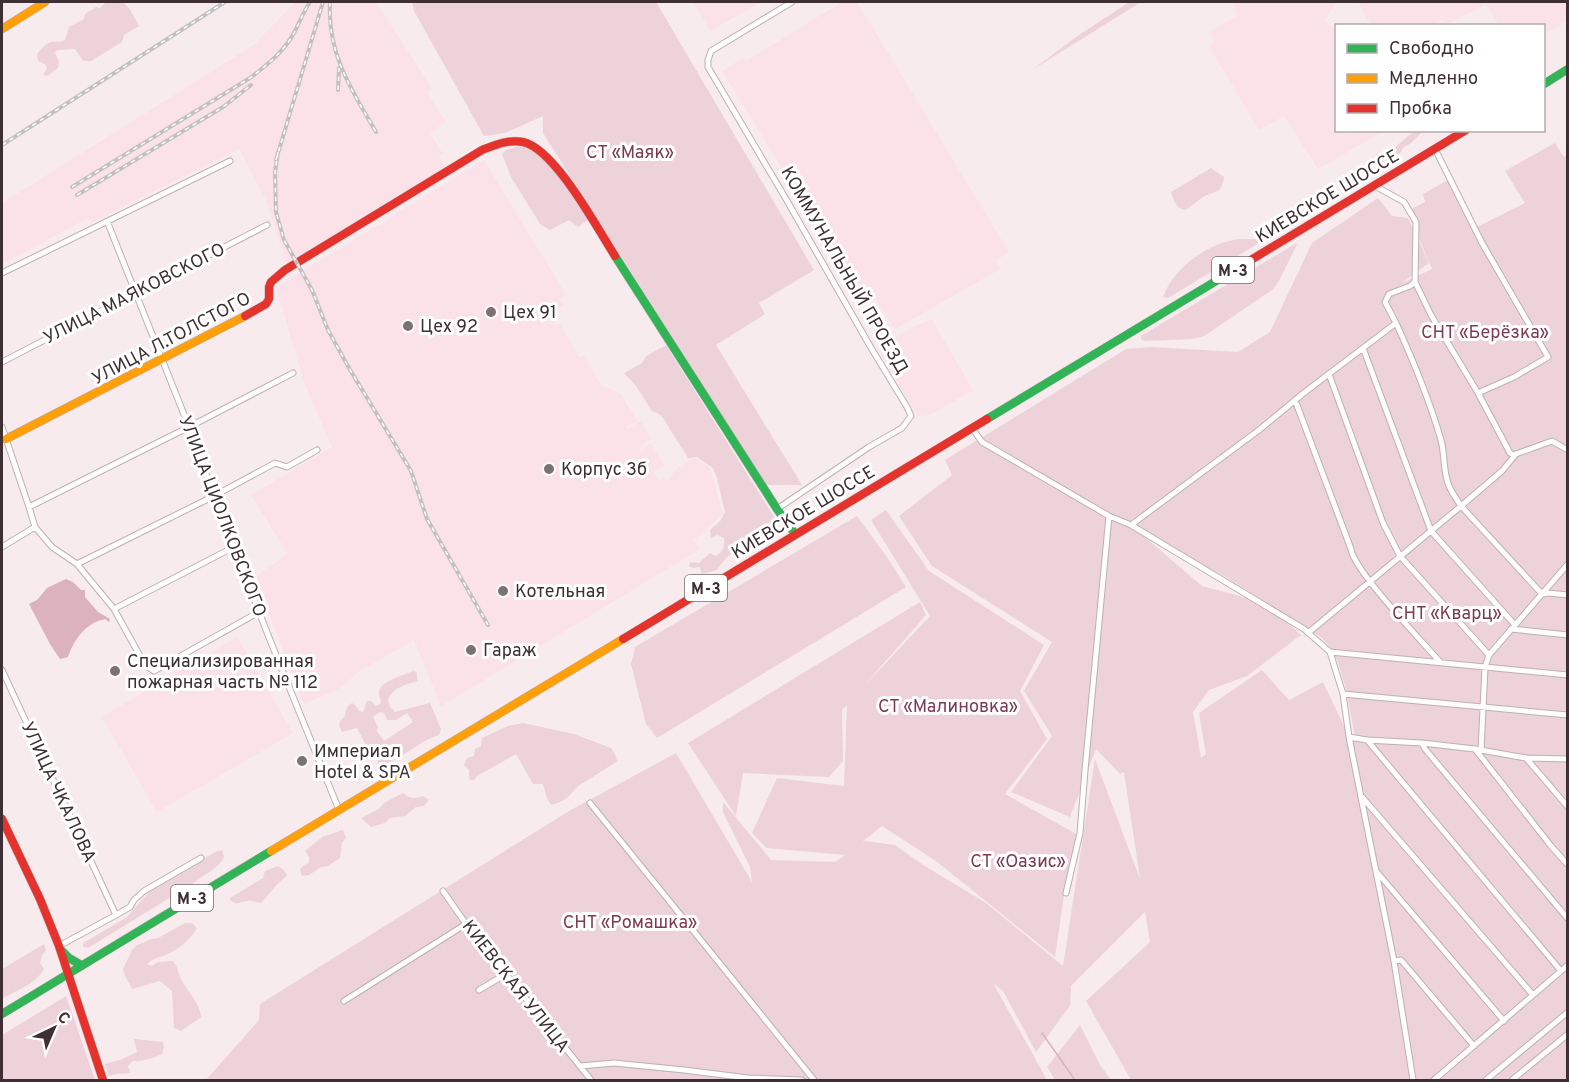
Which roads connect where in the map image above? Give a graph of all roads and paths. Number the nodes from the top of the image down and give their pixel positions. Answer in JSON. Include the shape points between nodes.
{"nodes":[{"id":1,"x":45,"y":2,"type":"edge"},
{"id":2,"x":792,"y":2,"type":"edge"},
{"id":3,"x":2,"y":29,"type":"edge"},
{"id":4,"x":1568,"y":69,"type":"edge"},
{"id":5,"x":1545,"y":83,"type":"edge"},
{"id":6,"x":1463,"y":132,"type":"edge"},
{"id":7,"x":1435,"y":149,"type":"junction"},
{"id":8,"x":230,"y":161,"type":"dead end"},
{"id":9,"x":1375,"y":185,"type":"junction"},
{"id":10,"x":107,"y":221,"type":"junction"},
{"id":11,"x":267,"y":225,"type":"dead end"},
{"id":12,"x":2,"y":273,"type":"edge"},
{"id":13,"x":1415,"y":282,"type":"junction"},
{"id":14,"x":136,"y":292,"type":"junction"},
{"id":15,"x":1396,"y":323,"type":"junction"},
{"id":16,"x":1363,"y":348,"type":"junction"},
{"id":17,"x":162,"y":360,"type":"junction"},
{"id":18,"x":2,"y":362,"type":"edge"},
{"id":19,"x":293,"y":373,"type":"dead end"},
{"id":20,"x":1329,"y":374,"type":"junction"},
{"id":21,"x":1478,"y":393,"type":"junction"},
{"id":22,"x":1295,"y":400,"type":"junction"},
{"id":23,"x":2,"y":427,"type":"edge"},
{"id":24,"x":189,"y":427,"type":"junction"},
{"id":25,"x":972,"y":428,"type":"junction"},
{"id":26,"x":6,"y":439,"type":"junction"},
{"id":27,"x":317,"y":450,"type":"dead end"},
{"id":28,"x":1568,"y":450,"type":"edge"},
{"id":29,"x":1517,"y":453,"type":"junction"},
{"id":30,"x":214,"y":496,"type":"junction"},
{"id":31,"x":1461,"y":506,"type":"junction"},
{"id":32,"x":29,"y":507,"type":"junction"},
{"id":33,"x":777,"y":509,"type":"junction"},
{"id":34,"x":1109,"y":516,"type":"junction"},
{"id":35,"x":1131,"y":525,"type":"junction"},
{"id":36,"x":34,"y":527,"type":"junction"},
{"id":37,"x":1431,"y":531,"type":"junction"},
{"id":38,"x":795,"y":534,"type":"junction"},
{"id":39,"x":2,"y":547,"type":"edge"},
{"id":40,"x":234,"y":547,"type":"junction"},
{"id":41,"x":1400,"y":556,"type":"junction"},
{"id":42,"x":76,"y":564,"type":"junction"},
{"id":43,"x":1568,"y":564,"type":"edge"},
{"id":44,"x":1370,"y":582,"type":"junction"},
{"id":45,"x":1542,"y":594,"type":"junction"},
{"id":46,"x":1568,"y":595,"type":"edge"},
{"id":47,"x":114,"y":609,"type":"junction"},
{"id":48,"x":259,"y":612,"type":"junction"},
{"id":49,"x":1513,"y":627,"type":"junction"},
{"id":50,"x":1308,"y":633,"type":"junction"},
{"id":51,"x":1568,"y":635,"type":"edge"},
{"id":52,"x":1330,"y":652,"type":"junction"},
{"id":53,"x":1489,"y":655,"type":"junction"},
{"id":54,"x":1440,"y":662,"type":"junction"},
{"id":55,"x":1485,"y":667,"type":"junction"},
{"id":56,"x":2,"y":670,"type":"edge"},
{"id":57,"x":1568,"y":675,"type":"edge"},
{"id":58,"x":1343,"y":694,"type":"junction"},
{"id":59,"x":1484,"y":707,"type":"junction"},
{"id":60,"x":1568,"y":715,"type":"edge"},
{"id":61,"x":1349,"y":737,"type":"junction"},
{"id":62,"x":1367,"y":740,"type":"junction"},
{"id":63,"x":1422,"y":743,"type":"junction"},
{"id":64,"x":1478,"y":749,"type":"junction"},
{"id":65,"x":1526,"y":758,"type":"junction"},
{"id":66,"x":1568,"y":759,"type":"edge"},
{"id":67,"x":1361,"y":796,"type":"junction"},
{"id":68,"x":590,"y":803,"type":"dead end"},
{"id":69,"x":1568,"y":807,"type":"edge"},
{"id":70,"x":339,"y":810,"type":"junction"},
{"id":71,"x":2,"y":819,"type":"edge"},
{"id":72,"x":201,"y":858,"type":"dead end"},
{"id":73,"x":1568,"y":865,"type":"edge"},
{"id":74,"x":1375,"y":870,"type":"junction"},
{"id":75,"x":443,"y":891,"type":"dead end"},
{"id":76,"x":1066,"y":893,"type":"dead end"},
{"id":77,"x":116,"y":915,"type":"junction"},
{"id":78,"x":1568,"y":919,"type":"edge"},
{"id":79,"x":466,"y":924,"type":"junction"},
{"id":80,"x":59,"y":947,"type":"junction"},
{"id":81,"x":1394,"y":961,"type":"junction"},
{"id":82,"x":81,"y":965,"type":"junction"},
{"id":83,"x":1568,"y":965,"type":"edge"},
{"id":84,"x":1561,"y":971,"type":"junction"},
{"id":85,"x":67,"y":974,"type":"junction"},
{"id":86,"x":506,"y":974,"type":"junction"},
{"id":87,"x":479,"y":990,"type":"dead end"},
{"id":88,"x":1533,"y":996,"type":"junction"},
{"id":89,"x":344,"y":1001,"type":"dead end"},
{"id":90,"x":1568,"y":1012,"type":"edge"},
{"id":91,"x":2,"y":1014,"type":"edge"},
{"id":92,"x":1504,"y":1021,"type":"junction"},
{"id":93,"x":1568,"y":1034,"type":"edge"},
{"id":94,"x":1474,"y":1046,"type":"junction"},
{"id":95,"x":580,"y":1066,"type":"junction"},
{"id":96,"x":103,"y":1080,"type":"edge"},
{"id":97,"x":591,"y":1080,"type":"edge"},
{"id":98,"x":802,"y":1080,"type":"edge"},
{"id":99,"x":814,"y":1080,"type":"edge"},
{"id":100,"x":1413,"y":1080,"type":"edge"},
{"id":101,"x":1434,"y":1080,"type":"edge"},
{"id":102,"x":1486,"y":1080,"type":"edge"},
{"id":103,"x":1512,"y":1080,"type":"edge"}],
"edges":[{"from":1,"to":3,"type":"main road"},
{"from":2,"to":33,"type":"street","name":"КОММУНАЛЬНЫЙ ПРОЕЗД","via":[[711,51],[708,67],[911,416],[902,428]]},
{"from":4,"to":5,"type":"main road"},
{"from":6,"to":7,"type":"main road","name":"КИЕВСКОЕ ШОССЕ","number":"М-3"},
{"from":7,"to":9,"type":"main road","name":"КИЕВСКОЕ ШОССЕ","number":"М-3"},
{"from":7,"to":21,"type":"street","via":[[1482,243],[1548,357]]},
{"from":8,"to":10,"type":"street"},
{"from":9,"to":13,"type":"street","via":[[1404,202],[1416,222]]},
{"from":9,"to":25,"type":"main road","name":"КИЕВСКОЕ ШОССЕ","number":"М-3"},
{"from":10,"to":12,"type":"street"},
{"from":10,"to":14,"type":"street","name":"УЛИЦА ЦИОЛКОВСКОГО"},
{"from":11,"to":14,"type":"street","name":"УЛИЦА МАЯКОВСКОГО"},
{"from":13,"to":15,"type":"street","via":[[1389,294],[1385,302]]},
{"from":13,"to":21,"type":"street"},
{"from":14,"to":17,"type":"street","name":"УЛИЦА ЦИОЛКОВСКОГО"},
{"from":14,"to":18,"type":"street","name":"УЛИЦА МАЯКОВСКОГО"},
{"from":15,"to":16,"type":"street"},
{"from":15,"to":31,"type":"street","via":[[1439,436],[1449,486]]},
{"from":16,"to":20,"type":"street"},
{"from":16,"to":37,"type":"street"},
{"from":17,"to":24,"type":"street","name":"УЛИЦА ЦИОЛКОВСКОГО"},
{"from":17,"to":26,"type":"main road","name":"УЛИЦА Л.ТОЛСТОГО"},
{"from":17,"to":33,"type":"main road","name":"УЛИЦА Л.ТОЛСТОГО","via":[[263,307],[269,300],[270,284],[285,270],[482,150],[519,141],[538,148],[572,187]]},
{"from":19,"to":24,"type":"street"},
{"from":20,"to":22,"type":"street"},
{"from":20,"to":41,"type":"street","via":[[1383,523]]},
{"from":21,"to":29,"type":"street","via":[[1510,453]]},
{"from":22,"to":35,"type":"street"},
{"from":22,"to":44,"type":"street","via":[[1352,555]]},
{"from":23,"to":26,"type":"street"},
{"from":24,"to":30,"type":"street","name":"УЛИЦА ЦИОЛКОВСКОГО"},
{"from":24,"to":32,"type":"street"},
{"from":25,"to":34,"type":"street","via":[[982,441]]},
{"from":25,"to":38,"type":"main road","name":"КИЕВСКОЕ ШОССЕ","number":"М-3"},
{"from":26,"to":32,"type":"street"},
{"from":27,"to":30,"type":"street","via":[[287,467],[274,463]]},
{"from":28,"to":29,"type":"street","via":[[1552,441]]},
{"from":29,"to":31,"type":"street"},
{"from":30,"to":40,"type":"street","name":"УЛИЦА ЦИОЛКОВСКОГО"},
{"from":30,"to":42,"type":"street"},
{"from":31,"to":37,"type":"street"},
{"from":31,"to":45,"type":"street"},
{"from":32,"to":36,"type":"street"},
{"from":33,"to":38,"type":"main road"},
{"from":34,"to":35,"type":"street"},
{"from":34,"to":76,"type":"street","via":[[1080,833]]},
{"from":35,"to":50,"type":"street"},
{"from":36,"to":39,"type":"street"},
{"from":36,"to":42,"type":"street","via":[[52,547]]},
{"from":37,"to":41,"type":"street"},
{"from":37,"to":49,"type":"street"},
{"from":38,"to":70,"type":"main road","name":"КИЕВСКОЕ ШОССЕ","number":"М-3"},
{"from":40,"to":47,"type":"street"},
{"from":40,"to":48,"type":"street","name":"УЛИЦА ЦИОЛКОВСКОГО"},
{"from":41,"to":44,"type":"street"},
{"from":41,"to":53,"type":"street"},
{"from":42,"to":47,"type":"street"},
{"from":43,"to":45,"type":"street"},
{"from":44,"to":50,"type":"street"},
{"from":44,"to":54,"type":"street"},
{"from":45,"to":46,"type":"street"},
{"from":45,"to":49,"type":"street"},
{"from":47,"to":48,"type":"street","via":[[146,665],[154,671]]},
{"from":48,"to":70,"type":"street","name":"УЛИЦА ЦИОЛКОВСКОГО"},
{"from":49,"to":51,"type":"street"},
{"from":49,"to":53,"type":"street"},
{"from":50,"to":52,"type":"street"},
{"from":52,"to":54,"type":"street"},
{"from":52,"to":58,"type":"street"},
{"from":53,"to":55,"type":"street"},
{"from":54,"to":55,"type":"street"},
{"from":55,"to":57,"type":"street"},
{"from":55,"to":59,"type":"street"},
{"from":56,"to":77,"type":"street","name":"УЛИЦА ЧКАЛОВА"},
{"from":58,"to":59,"type":"street"},
{"from":58,"to":61,"type":"street"},
{"from":59,"to":60,"type":"street"},
{"from":59,"to":64,"type":"street"},
{"from":61,"to":62,"type":"street"},
{"from":61,"to":67,"type":"street"},
{"from":62,"to":63,"type":"street"},
{"from":62,"to":84,"type":"street"},
{"from":63,"to":64,"type":"street"},
{"from":63,"to":78,"type":"street"},
{"from":64,"to":65,"type":"street"},
{"from":64,"to":73,"type":"street"},
{"from":65,"to":66,"type":"street"},
{"from":65,"to":69,"type":"street"},
{"from":67,"to":74,"type":"street"},
{"from":67,"to":88,"type":"street"},
{"from":68,"to":99,"type":"street"},
{"from":70,"to":82,"type":"main road","name":"КИЕВСКОЕ ШОССЕ","number":"М-3"},
{"from":71,"to":80,"type":"main road"},
{"from":72,"to":77,"type":"street","via":[[144,891],[130,907]]},
{"from":74,"to":81,"type":"street"},
{"from":74,"to":92,"type":"street"},
{"from":75,"to":79,"type":"street","name":"КИЕВСКАЯ УЛИЦА"},
{"from":77,"to":80,"type":"street"},
{"from":79,"to":86,"type":"street","name":"КИЕВСКАЯ УЛИЦА"},
{"from":79,"to":89,"type":"street"},
{"from":80,"to":82,"type":"main road"},
{"from":80,"to":85,"type":"main road"},
{"from":81,"to":94,"type":"street","via":[[1401,960]]},
{"from":81,"to":100,"type":"street"},
{"from":82,"to":85,"type":"main road","name":"КИЕВСКОЕ ШОССЕ","number":"М-3"},
{"from":83,"to":84,"type":"street"},
{"from":84,"to":88,"type":"street"},
{"from":85,"to":91,"type":"main road","name":"КИЕВСКОЕ ШОССЕ","number":"М-3"},
{"from":85,"to":96,"type":"main road"},
{"from":86,"to":87,"type":"street"},
{"from":86,"to":95,"type":"street","name":"КИЕВСКАЯ УЛИЦА"},
{"from":88,"to":92,"type":"street"},
{"from":90,"to":102,"type":"street"},
{"from":92,"to":94,"type":"street"},
{"from":93,"to":103,"type":"street"},
{"from":94,"to":101,"type":"street"},
{"from":95,"to":97,"type":"street","name":"КИЕВСКАЯ УЛИЦА"},
{"from":95,"to":98,"type":"street","via":[[614,1063]]}]}
